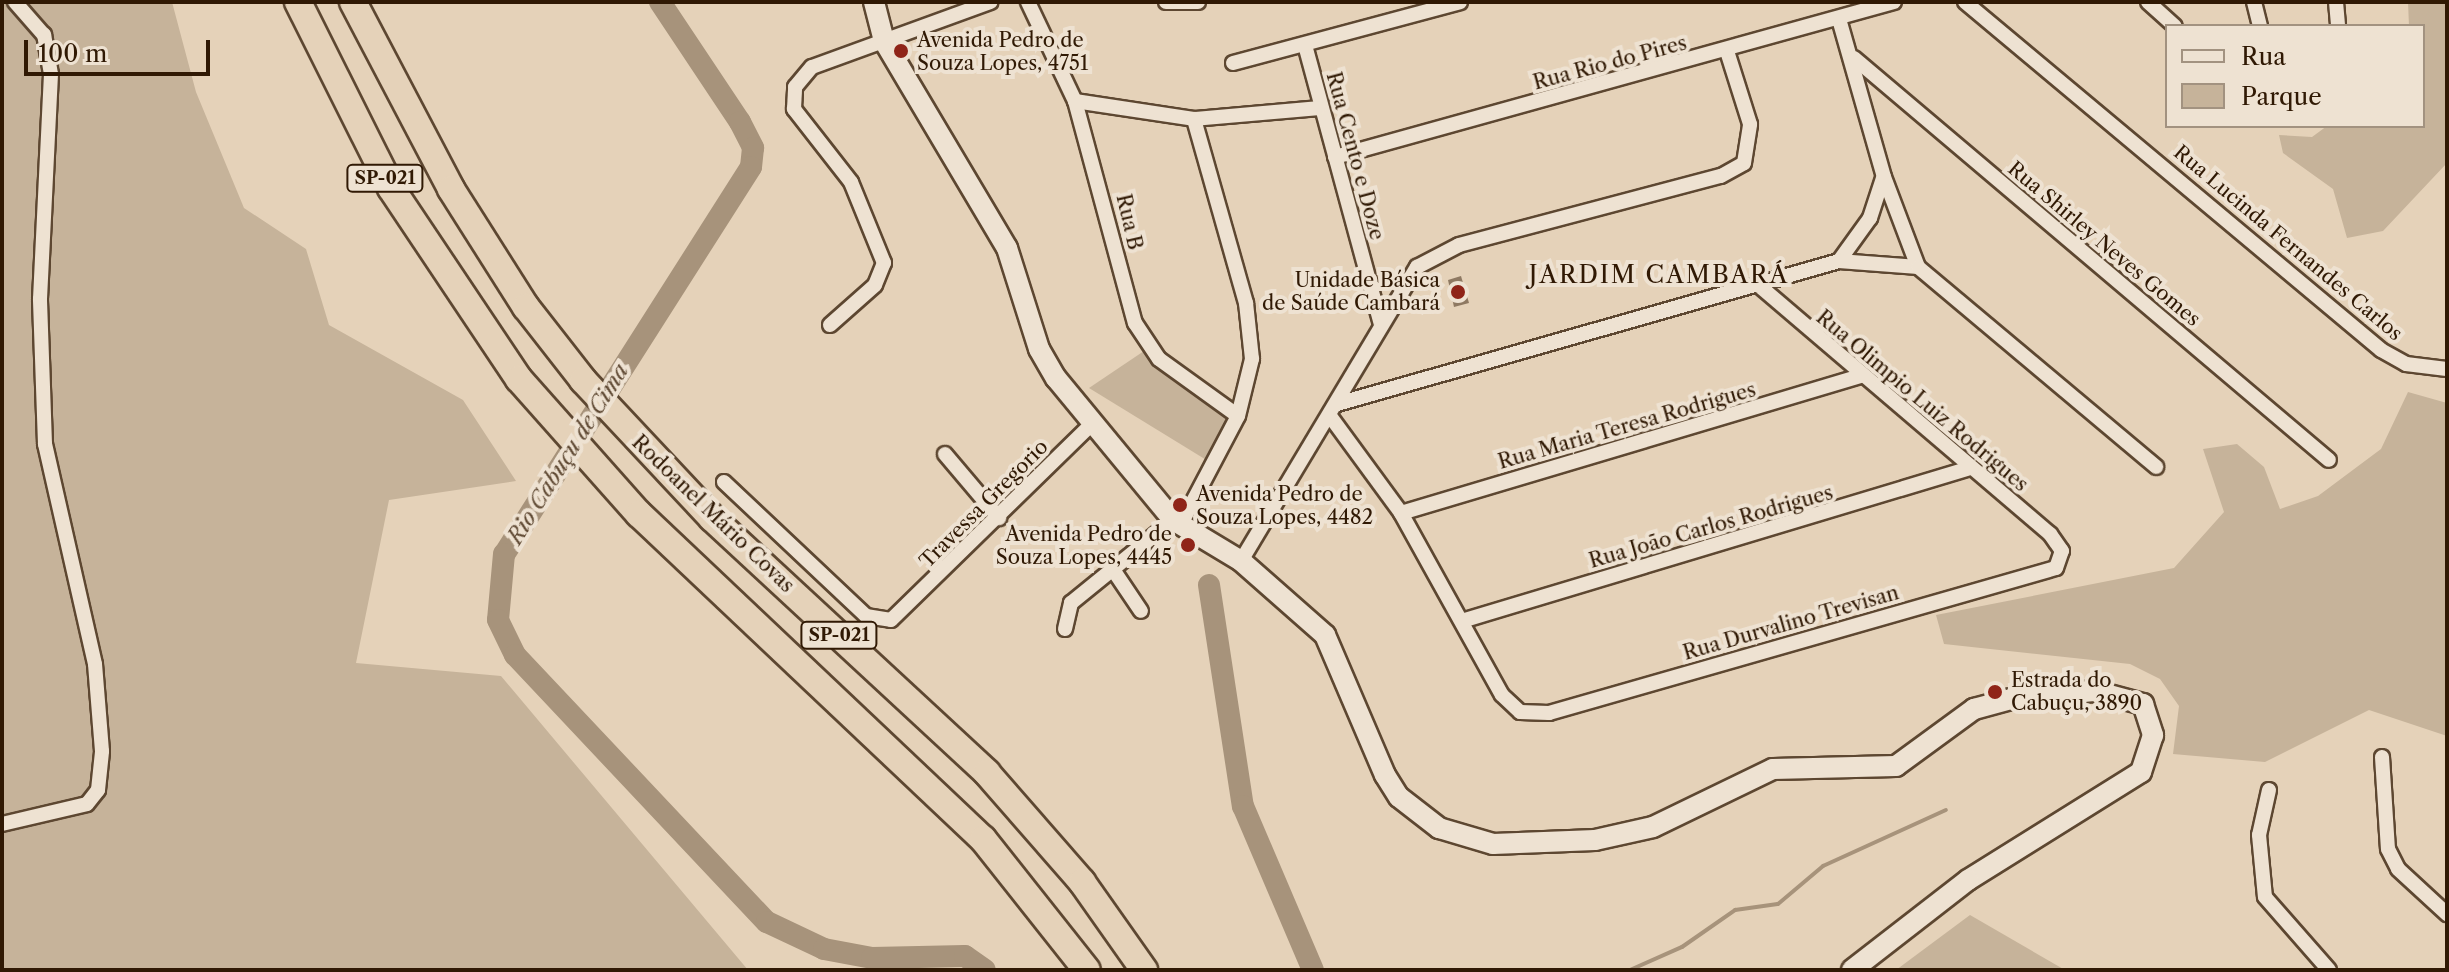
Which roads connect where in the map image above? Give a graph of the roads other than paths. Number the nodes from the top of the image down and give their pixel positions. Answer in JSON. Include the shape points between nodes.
{"nodes":[{"id":1,"x":15,"y":2,"type":"edge"},
{"id":2,"x":298,"y":2,"type":"edge"},
{"id":3,"x":353,"y":2,"type":"edge"},
{"id":4,"x":874,"y":2,"type":"edge"},
{"id":5,"x":991,"y":2,"type":"edge"},
{"id":6,"x":1028,"y":2,"type":"edge"},
{"id":7,"x":1166,"y":2,"type":"edge"},
{"id":8,"x":1198,"y":2,"type":"edge"},
{"id":9,"x":1460,"y":2,"type":"edge"},
{"id":10,"x":1894,"y":2,"type":"edge"},
{"id":11,"x":1965,"y":2,"type":"edge"},
{"id":12,"x":2148,"y":2,"type":"edge"},
{"id":13,"x":2254,"y":2,"type":"edge"},
{"id":14,"x":2336,"y":2,"type":"edge"},
{"id":15,"x":1839,"y":19,"type":"junction"},
{"id":16,"x":2173,"y":24,"type":"edge"},
{"id":17,"x":2260,"y":24,"type":"edge"},
{"id":18,"x":2338,"y":24,"type":"edge"},
{"id":19,"x":884,"y":41,"type":"junction"},
{"id":20,"x":1305,"y":45,"type":"junction"},
{"id":21,"x":1727,"y":51,"type":"junction"},
{"id":22,"x":1854,"y":58,"type":"junction"},
{"id":23,"x":1233,"y":63,"type":"dead end"},
{"id":24,"x":1075,"y":101,"type":"junction"},
{"id":25,"x":1319,"y":108,"type":"junction"},
{"id":26,"x":1194,"y":119,"type":"junction"},
{"id":27,"x":1335,"y":157,"type":"junction"},
{"id":28,"x":1884,"y":177,"type":"junction"},
{"id":29,"x":1839,"y":261,"type":"junction"},
{"id":30,"x":1918,"y":267,"type":"junction"},
{"id":31,"x":1762,"y":288,"type":"junction"},
{"id":32,"x":1380,"y":322,"type":"junction"},
{"id":33,"x":830,"y":325,"type":"dead end"},
{"id":34,"x":2447,"y":369,"type":"edge"},
{"id":35,"x":1863,"y":375,"type":"junction"},
{"id":36,"x":1334,"y":410,"type":"junction"},
{"id":37,"x":1238,"y":416,"type":"junction"},
{"id":38,"x":1093,"y":423,"type":"junction"},
{"id":39,"x":945,"y":454,"type":"dead end"},
{"id":40,"x":2329,"y":460,"type":"dead end"},
{"id":41,"x":2156,"y":467,"type":"dead end"},
{"id":42,"x":1967,"y":469,"type":"junction"},
{"id":43,"x":724,"y":482,"type":"dead end"},
{"id":44,"x":1401,"y":513,"type":"junction"},
{"id":45,"x":999,"y":518,"type":"junction"},
{"id":46,"x":1177,"y":523,"type":"junction"},
{"id":47,"x":2058,"y":542,"type":"joint"},
{"id":48,"x":1241,"y":561,"type":"junction"},
{"id":49,"x":1114,"y":571,"type":"junction"},
{"id":50,"x":1141,"y":611,"type":"dead end"},
{"id":51,"x":1465,"y":620,"type":"junction"},
{"id":52,"x":1065,"y":629,"type":"dead end"},
{"id":53,"x":2382,"y":757,"type":"dead end"},
{"id":54,"x":2269,"y":790,"type":"dead end"},
{"id":55,"x":2,"y":824,"type":"edge"},
{"id":56,"x":2447,"y":914,"type":"edge"},
{"id":57,"x":1087,"y":970,"type":"edge"},
{"id":58,"x":1144,"y":970,"type":"edge"},
{"id":59,"x":1852,"y":970,"type":"edge"},
{"id":60,"x":2329,"y":970,"type":"edge"}],
"edges":[{"from":1,"to":55,"type":"street","via":[[44,35],[51,74],[40,299],[45,444],[95,664],[102,764],[98,790],[87,804]]},
{"from":2,"to":57,"type":"highway","number":"SP-021","via":[[391,188],[492,343],[639,514],[983,839]]},
{"from":3,"to":58,"type":"highway","name":"Rodoanel Mário Covas","number":"SP-021","via":[[430,153],[526,307],[670,477],[987,773],[1082,882]]},
{"from":4,"to":19,"type":"main road"},
{"from":5,"to":19,"type":"street"},
{"from":6,"to":24,"type":"street","name":"Rua B"},
{"from":7,"to":8,"type":"street"},
{"from":9,"to":20,"type":"street"},
{"from":10,"to":15,"type":"street","name":"Rua Rio do Pires"},
{"from":11,"to":34,"type":"street","name":"Rua Lucinda Fernandes Carlos","via":[[2381,350],[2406,364]]},
{"from":12,"to":16,"type":"street"},
{"from":13,"to":17,"type":"street"},
{"from":14,"to":18,"type":"street"},
{"from":15,"to":21,"type":"street","name":"Rua Rio do Pires"},
{"from":15,"to":22,"type":"street"},
{"from":19,"to":33,"type":"street","via":[[812,67],[801,76],[793,98],[810,136],[851,182],[884,263],[875,285]]},
{"from":19,"to":38,"type":"main road","via":[[1007,248],[1039,349]]},
{"from":20,"to":23,"type":"street"},
{"from":20,"to":25,"type":"street","name":"Rua Cento e Doze"},
{"from":21,"to":27,"type":"street","name":"Rua Rio do Pires"},
{"from":21,"to":32,"type":"street","via":[[1752,139],[1744,163],[1734,171],[1438,253],[1417,267]]},
{"from":22,"to":28,"type":"street"},
{"from":22,"to":40,"type":"street","name":"Rua Shirley Neves Gomes"},
{"from":24,"to":26,"type":"street"},
{"from":24,"to":37,"type":"street","name":"Rua B","via":[[1127,303],[1144,341],[1159,359]]},
{"from":25,"to":26,"type":"street"},
{"from":25,"to":27,"type":"street","name":"Rua Cento e Doze"},
{"from":26,"to":37,"type":"street","via":[[1253,336],[1250,380]]},
{"from":27,"to":32,"type":"street","name":"Rua Cento e Doze"},
{"from":28,"to":29,"type":"street","via":[[1870,218]]},
{"from":28,"to":30,"type":"street"},
{"from":29,"to":30,"type":"street"},
{"from":29,"to":31,"type":"street"},
{"from":30,"to":41,"type":"street"},
{"from":31,"to":35,"type":"street","name":"Rua Olimpio Luiz Rodrigues"},
{"from":31,"to":36,"type":"street"},
{"from":32,"to":36,"type":"street"},
{"from":35,"to":42,"type":"street","name":"Rua Olimpio Luiz Rodrigues"},
{"from":35,"to":44,"type":"street","name":"Rua Maria Teresa Rodrigues"},
{"from":36,"to":44,"type":"street"},
{"from":36,"to":48,"type":"street"},
{"from":37,"to":46,"type":"street"},
{"from":38,"to":45,"type":"street","name":"Travessa Gregorio"},
{"from":38,"to":46,"type":"main road"},
{"from":39,"to":45,"type":"street"},
{"from":42,"to":47,"type":"street","name":"Rua Olimpio Luiz Rodrigues"},
{"from":42,"to":51,"type":"street","name":"Rua João Carlos Rodrigues"},
{"from":43,"to":45,"type":"street","name":"Travessa Gregorio","via":[[866,616],[879,622],[904,612]]},
{"from":44,"to":51,"type":"street"},
{"from":46,"to":48,"type":"main road"},
{"from":46,"to":49,"type":"street"},
{"from":47,"to":51,"type":"street","name":"Rua Durvalino Trevisan","via":[[2061,560],[2048,572],[1549,713],[1511,705]]},
{"from":48,"to":59,"type":"main road","via":[[1325,635],[1399,797],[1439,828],[1493,844],[1566,844],[1653,827],[1773,769],[1896,766],[1974,709],[2011,699],[2094,691],[2143,704],[2153,735],[2141,772],[1968,880]]},
{"from":49,"to":50,"type":"street"},
{"from":49,"to":52,"type":"street","via":[[1071,603]]},
{"from":53,"to":56,"type":"street","via":[[2388,849],[2398,869]]},
{"from":54,"to":60,"type":"street","via":[[2259,835],[2265,897]]}]}
